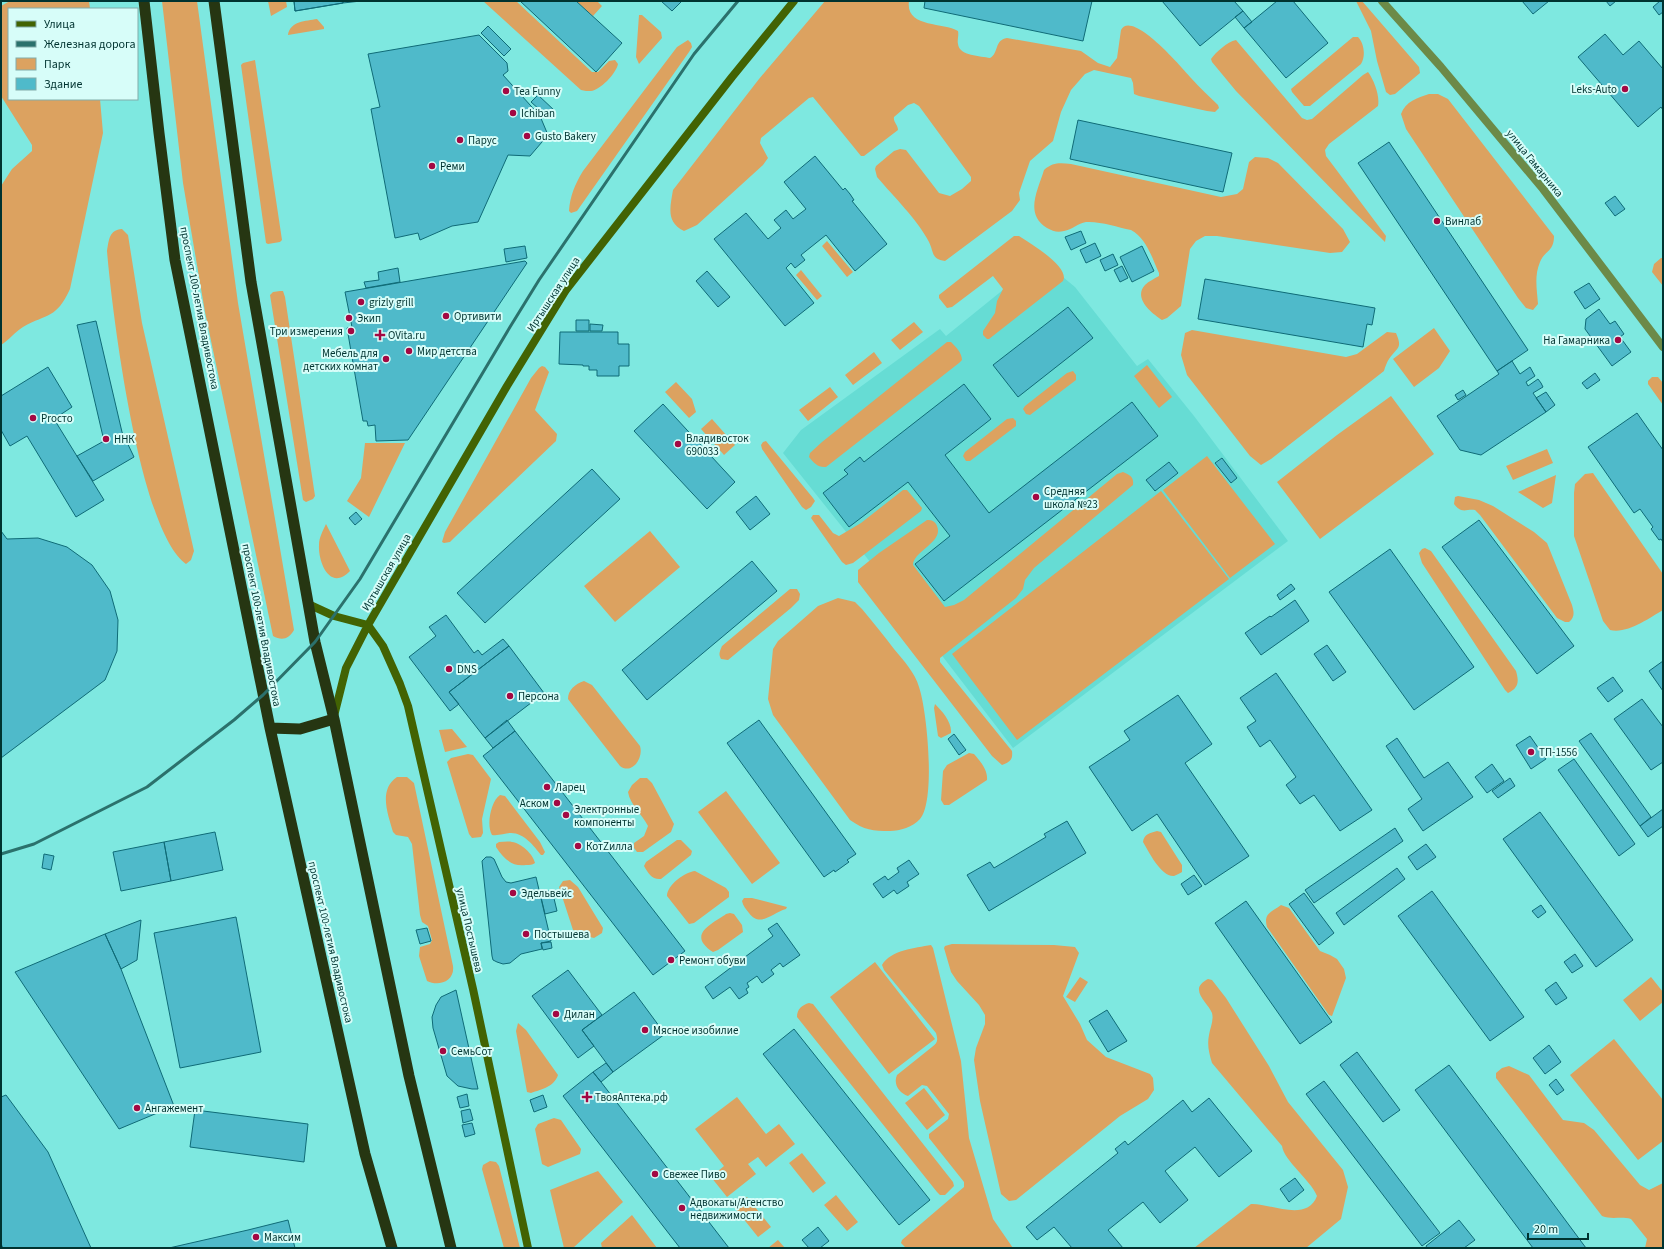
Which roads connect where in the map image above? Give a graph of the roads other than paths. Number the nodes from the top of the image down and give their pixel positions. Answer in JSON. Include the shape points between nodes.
{"nodes":[{"id":1,"x":144,"y":1,"type":"edge"},
{"id":2,"x":214,"y":1,"type":"edge"},
{"id":3,"x":794,"y":1,"type":"edge"},
{"id":4,"x":1382,"y":1,"type":"edge"},
{"id":5,"x":1663,"y":347,"type":"edge"},
{"id":6,"x":308,"y":604,"type":"junction"},
{"id":7,"x":368,"y":625,"type":"junction"},
{"id":8,"x":334,"y":719,"type":"junction"},
{"id":9,"x":270,"y":728,"type":"junction"},
{"id":10,"x":392,"y":1248,"type":"edge"},
{"id":11,"x":451,"y":1248,"type":"edge"},
{"id":12,"x":528,"y":1248,"type":"edge"}],
"edges":[{"from":1,"to":9,"type":"highway","name":"проспект 100-летия Владивостока","via":[[176,260]]},
{"from":2,"to":6,"type":"highway","via":[[251,282]]},
{"from":3,"to":7,"type":"main road","name":"Иртышская улица","via":[[575,277],[507,386]]},
{"from":4,"to":5,"type":"street","name":"улица Гамарника","via":[[1543,189]]},
{"from":6,"to":7,"type":"main road","via":[[334,616]]},
{"from":6,"to":8,"type":"highway"},
{"from":7,"to":8,"type":"main road","name":"Иртышская улица","via":[[346,668]]},
{"from":7,"to":12,"type":"main road","name":"улица Постышева","via":[[383,646],[408,706],[473,989]]},
{"from":8,"to":9,"type":"highway","via":[[300,729]]},
{"from":8,"to":11,"type":"highway","via":[[409,1076]]},
{"from":9,"to":10,"type":"highway","name":"проспект 100-летия Владивостока","via":[[366,1154]]}]}
